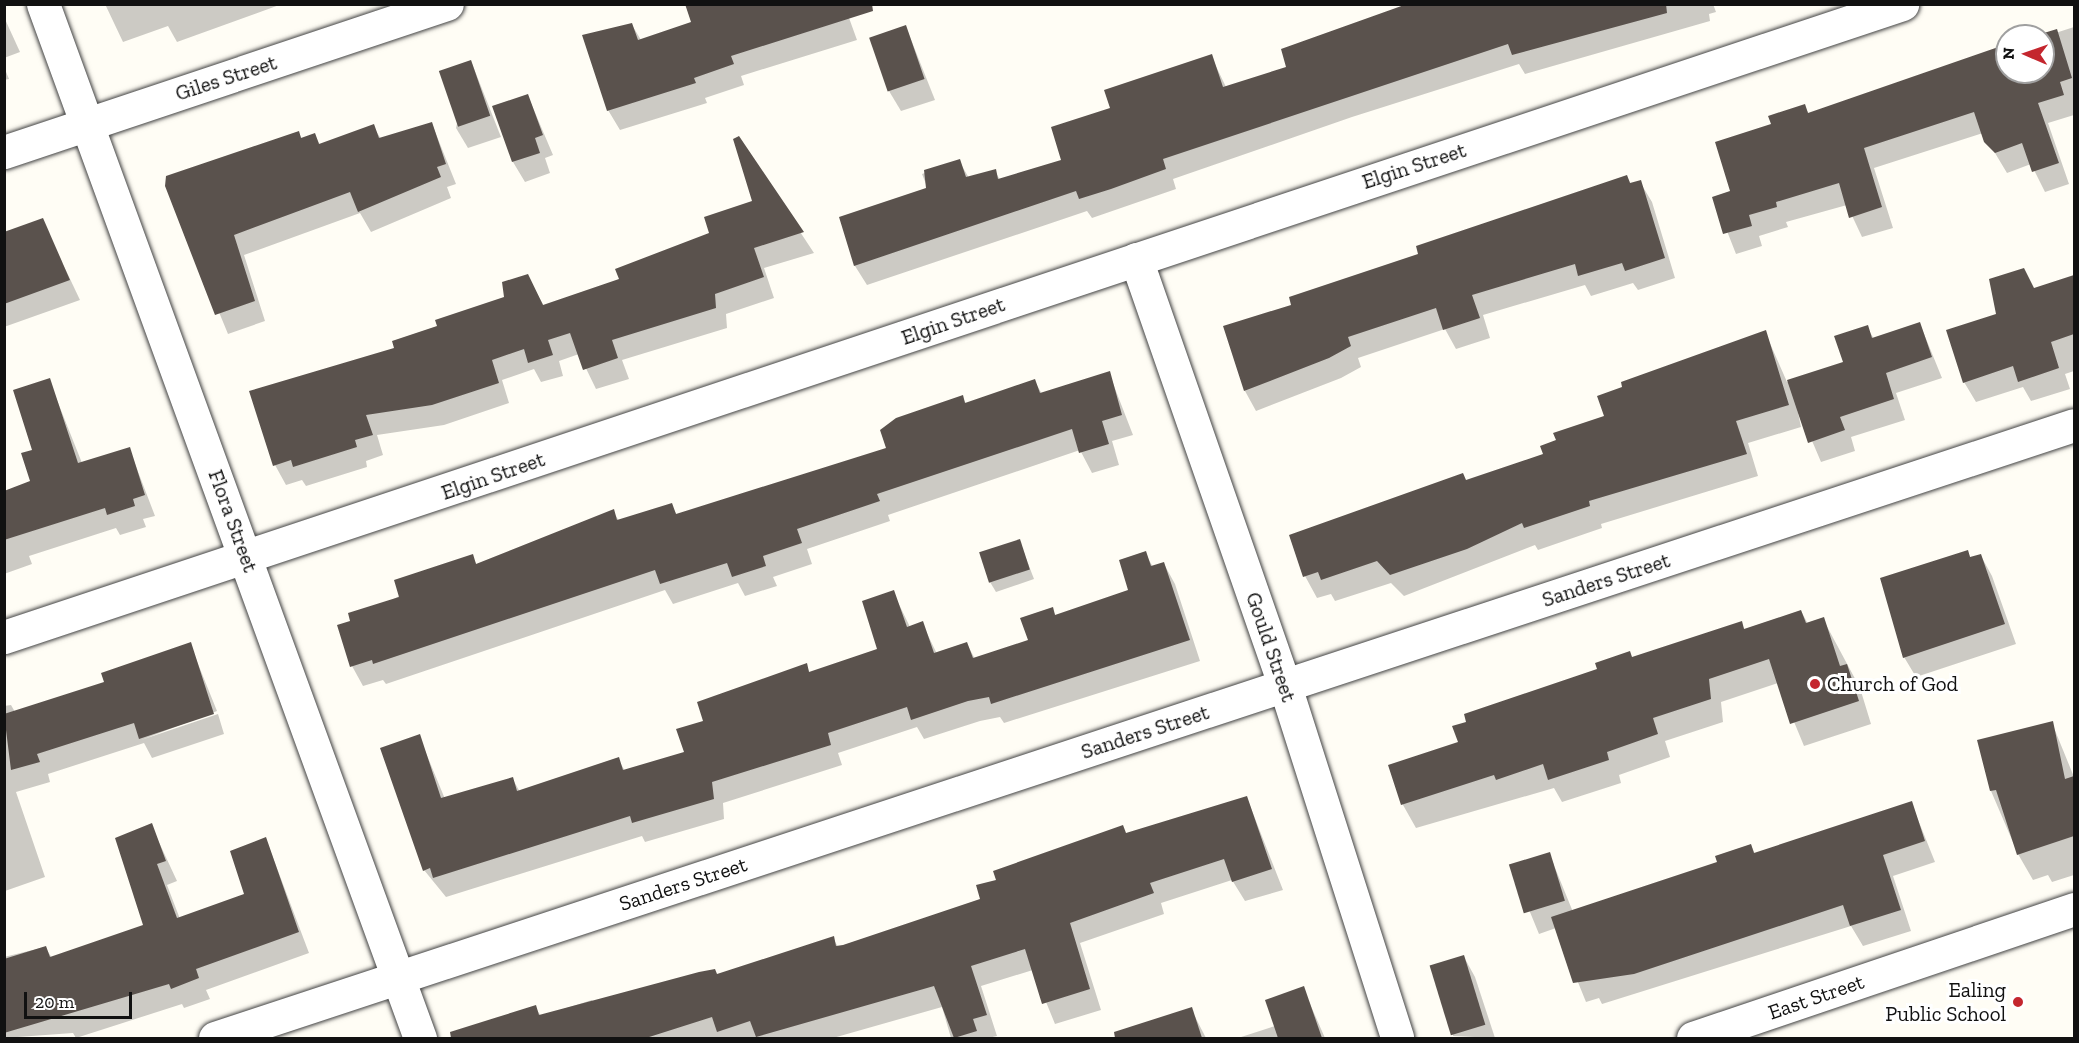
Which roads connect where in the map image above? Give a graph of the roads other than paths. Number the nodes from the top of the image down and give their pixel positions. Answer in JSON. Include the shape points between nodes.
{"nodes":[{"id":1,"x":43,"y":4,"type":"edge"},
{"id":2,"x":447,"y":4,"type":"edge"},
{"id":3,"x":1902,"y":4,"type":"edge"},
{"id":4,"x":1840,"y":14,"type":"edge"},
{"id":5,"x":86,"y":125,"type":"junction"},
{"id":6,"x":4,"y":152,"type":"edge"},
{"id":7,"x":1136,"y":259,"type":"junction"},
{"id":8,"x":2074,"y":425,"type":"edge"},
{"id":9,"x":248,"y":559,"type":"junction"},
{"id":10,"x":4,"y":637,"type":"edge"},
{"id":11,"x":1285,"y":686,"type":"junction"},
{"id":12,"x":2074,"y":909,"type":"edge"},
{"id":13,"x":397,"y":979,"type":"junction"},
{"id":14,"x":215,"y":1038,"type":"edge"},
{"id":15,"x":420,"y":1038,"type":"edge"},
{"id":16,"x":1397,"y":1038,"type":"edge"},
{"id":17,"x":1693,"y":1038,"type":"edge"}],
"edges":[{"from":1,"to":5,"type":"street","name":"Flora Street"},
{"from":2,"to":5,"type":"street","name":"Giles Street"},
{"from":3,"to":4,"type":"street","name":"Elgin Street"},
{"from":4,"to":7,"type":"street","name":"Elgin Street"},
{"from":5,"to":6,"type":"street","name":"Giles Street"},
{"from":5,"to":9,"type":"street","name":"Flora Street"},
{"from":7,"to":9,"type":"street","name":"Elgin Street"},
{"from":7,"to":11,"type":"street","name":"Gould Street"},
{"from":8,"to":11,"type":"street","name":"Sanders Street"},
{"from":9,"to":10,"type":"street","name":"Elgin Street"},
{"from":9,"to":13,"type":"street","name":"Flora Street"},
{"from":11,"to":13,"type":"street","name":"Sanders Street"},
{"from":11,"to":16,"type":"street","name":"Gould Street"},
{"from":12,"to":17,"type":"street","name":"East Street"},
{"from":13,"to":14,"type":"street","name":"Sanders Street"},
{"from":13,"to":15,"type":"street","name":"Flora Street"}]}
